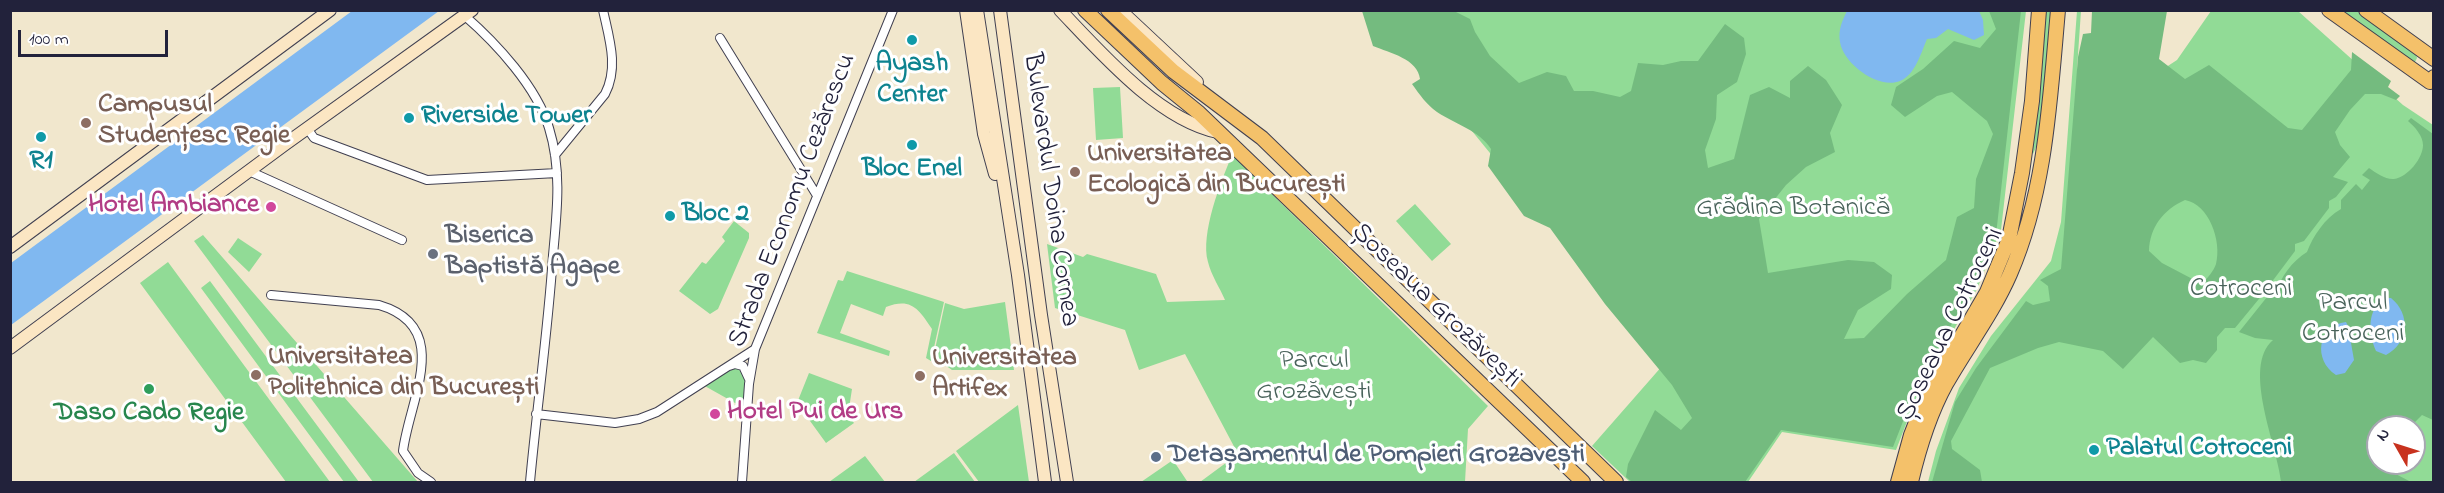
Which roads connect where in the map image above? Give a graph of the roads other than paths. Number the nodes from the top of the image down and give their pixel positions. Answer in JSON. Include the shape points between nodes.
{"nodes":[{"id":1,"x":330,"y":10,"type":"edge"},
{"id":2,"x":603,"y":10,"type":"edge"},
{"id":3,"x":893,"y":10,"type":"edge"},
{"id":4,"x":966,"y":10,"type":"edge"},
{"id":5,"x":977,"y":10,"type":"edge"},
{"id":6,"x":1000,"y":10,"type":"edge"},
{"id":7,"x":1060,"y":10,"type":"edge"},
{"id":8,"x":1085,"y":10,"type":"edge"},
{"id":9,"x":1108,"y":10,"type":"edge"},
{"id":10,"x":1120,"y":10,"type":"edge"},
{"id":11,"x":2039,"y":10,"type":"edge"},
{"id":12,"x":2058,"y":10,"type":"edge"},
{"id":13,"x":2329,"y":10,"type":"edge"},
{"id":14,"x":2366,"y":10,"type":"edge"},
{"id":15,"x":468,"y":13,"type":"edge"},
{"id":16,"x":720,"y":38,"type":"dead end"},
{"id":17,"x":2433,"y":58,"type":"edge"},
{"id":18,"x":2432,"y":82,"type":"edge"},
{"id":19,"x":308,"y":128,"type":"junction"},
{"id":20,"x":1218,"y":132,"type":"junction"},
{"id":21,"x":1262,"y":138,"type":"junction"},
{"id":22,"x":555,"y":155,"type":"junction"},
{"id":23,"x":249,"y":171,"type":"junction"},
{"id":24,"x":557,"y":173,"type":"junction"},
{"id":25,"x":816,"y":194,"type":"junction"},
{"id":26,"x":1007,"y":206,"type":"junction"},
{"id":27,"x":402,"y":240,"type":"dead end"},
{"id":28,"x":10,"y":247,"type":"edge"},
{"id":29,"x":271,"y":295,"type":"dead end"},
{"id":30,"x":10,"y":348,"type":"edge"},
{"id":31,"x":755,"y":348,"type":"junction"},
{"id":32,"x":726,"y":366,"type":"junction"},
{"id":33,"x":749,"y":384,"type":"junction"},
{"id":34,"x":536,"y":414,"type":"junction"},
{"id":35,"x":431,"y":483,"type":"edge"},
{"id":36,"x":530,"y":483,"type":"edge"},
{"id":37,"x":742,"y":483,"type":"edge"},
{"id":38,"x":1045,"y":483,"type":"edge"},
{"id":39,"x":1067,"y":483,"type":"edge"},
{"id":40,"x":1583,"y":483,"type":"edge"},
{"id":41,"x":1616,"y":483,"type":"edge"},
{"id":42,"x":1898,"y":483,"type":"edge"},
{"id":43,"x":1911,"y":483,"type":"edge"}],
"edges":[{"from":1,"to":28,"type":"main road"},
{"from":2,"to":22,"type":"street","via":[[612,58],[611,83]]},
{"from":3,"to":25,"type":"street","name":"Strada Economu Cezărescu"},
{"from":4,"to":26,"type":"main road","name":"Bulevardul Doina Cornea","via":[[984,134]]},
{"from":5,"to":26,"type":"main road","name":"Bulevardul Doina Cornea"},
{"from":6,"to":39,"type":"main road","name":"Bulevardul Doina Cornea"},
{"from":7,"to":20,"type":"main road","name":"Șoseaua Grozăvești","via":[[1161,106],[1193,124]]},
{"from":8,"to":20,"type":"main road"},
{"from":9,"to":21,"type":"main road","via":[[1173,71]]},
{"from":10,"to":21,"type":"main road","name":"Șoseaua Grozăvești"},
{"from":11,"to":42,"type":"main road","name":"Șoseaua Cotroceni","via":[[2032,101],[2009,239],[1987,292],[1926,397]]},
{"from":12,"to":43,"type":"main road","name":"Șoseaua Cotroceni","via":[[2042,160],[2028,225],[1998,298],[1936,404]]},
{"from":13,"to":18,"type":"main road"},
{"from":14,"to":17,"type":"main road"},
{"from":15,"to":19,"type":"main road"},
{"from":15,"to":22,"type":"street","via":[[523,78],[549,126]]},
{"from":16,"to":25,"type":"street"},
{"from":19,"to":23,"type":"main road"},
{"from":19,"to":24,"type":"street","via":[[314,138],[421,179]]},
{"from":20,"to":40,"type":"main road","name":"Șoseaua Grozăvești"},
{"from":21,"to":41,"type":"main road","name":"Șoseaua Grozăvești"},
{"from":22,"to":24,"type":"street"},
{"from":23,"to":27,"type":"street"},
{"from":23,"to":30,"type":"main road"},
{"from":24,"to":34,"type":"street","via":[[551,288]]},
{"from":25,"to":31,"type":"street","name":"Strada Economu Cezărescu"},
{"from":26,"to":38,"type":"main road","name":"Bulevardul Doina Cornea"},
{"from":29,"to":35,"type":"street","via":[[380,305],[396,310],[410,321],[420,344],[422,370],[403,451]]},
{"from":31,"to":32,"type":"street"},
{"from":31,"to":33,"type":"street","name":"Strada Economu Cezărescu"},
{"from":32,"to":33,"type":"street","via":[[743,366]]},
{"from":32,"to":34,"type":"street","via":[[657,412],[639,419],[615,423]]},
{"from":33,"to":37,"type":"street","name":"Strada Economu Cezărescu"},
{"from":34,"to":36,"type":"street"}]}
